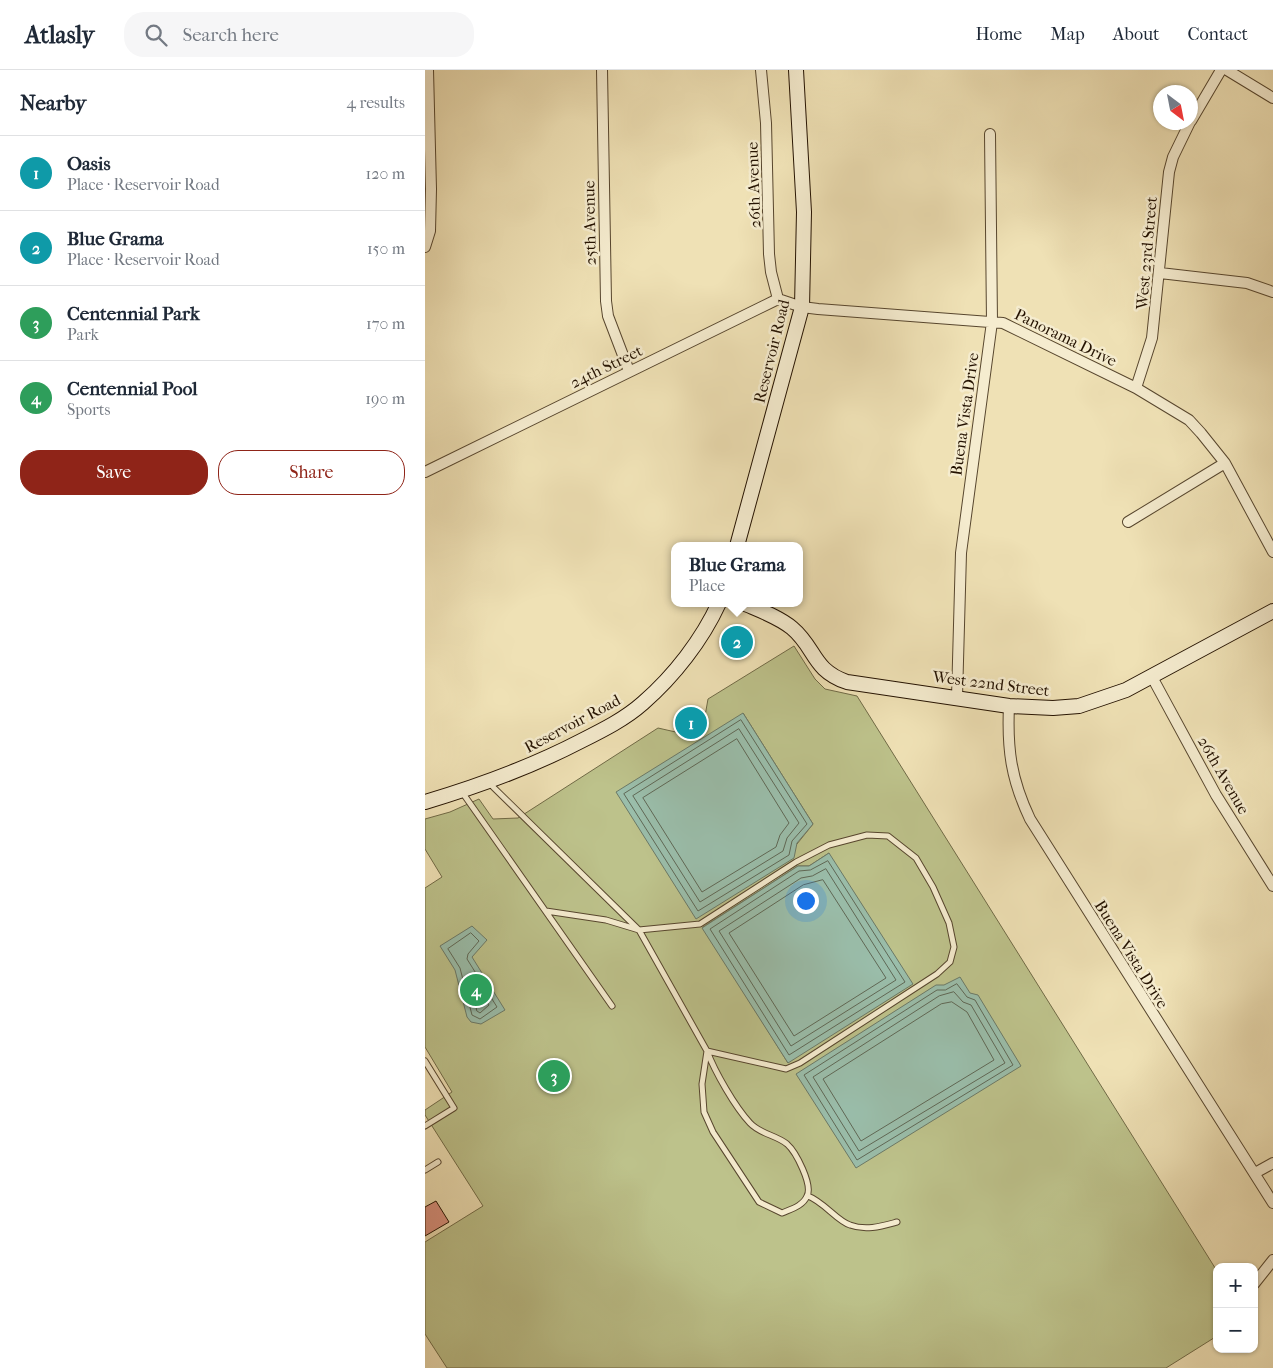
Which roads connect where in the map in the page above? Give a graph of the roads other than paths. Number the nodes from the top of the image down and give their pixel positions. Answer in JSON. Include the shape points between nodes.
{"nodes":[{"id":1,"x":428,"y":70,"type":"edge"},
{"id":2,"x":601,"y":70,"type":"edge"},
{"id":3,"x":761,"y":70,"type":"edge"},
{"id":4,"x":796,"y":70,"type":"edge"},
{"id":5,"x":1221,"y":70,"type":"edge"},
{"id":6,"x":1227,"y":70,"type":"edge"},
{"id":7,"x":1273,"y":98,"type":"edge"},
{"id":8,"x":1198,"y":109,"type":"edge"},
{"id":9,"x":1186,"y":130,"type":"edge"},
{"id":10,"x":990,"y":134,"type":"dead end"},
{"id":11,"x":425,"y":247,"type":"edge"},
{"id":12,"x":1160,"y":273,"type":"junction"},
{"id":13,"x":1273,"y":292,"type":"edge"},
{"id":14,"x":778,"y":299,"type":"junction"},
{"id":15,"x":802,"y":307,"type":"junction"},
{"id":16,"x":992,"y":322,"type":"junction"},
{"id":17,"x":629,"y":371,"type":"junction"},
{"id":18,"x":1137,"y":388,"type":"junction"},
{"id":19,"x":1225,"y":463,"type":"junction"},
{"id":20,"x":425,"y":472,"type":"edge"},
{"id":21,"x":1128,"y":522,"type":"dead end"},
{"id":22,"x":738,"y":542,"type":"edge"},
{"id":23,"x":1273,"y":552,"type":"edge"},
{"id":24,"x":717,"y":607,"type":"edge"},
{"id":25,"x":751,"y":607,"type":"edge"},
{"id":26,"x":1273,"y":611,"type":"edge"},
{"id":27,"x":1152,"y":677,"type":"junction"},
{"id":28,"x":957,"y":697,"type":"junction"},
{"id":29,"x":1009,"y":706,"type":"junction"},
{"id":30,"x":488,"y":783,"type":"junction"},
{"id":31,"x":462,"y":791,"type":"junction"},
{"id":32,"x":425,"y":802,"type":"edge"},
{"id":33,"x":1273,"y":886,"type":"edge"},
{"id":34,"x":546,"y":911,"type":"junction"},
{"id":35,"x":639,"y":930,"type":"junction"},
{"id":36,"x":612,"y":1006,"type":"dead end"},
{"id":37,"x":707,"y":1051,"type":"junction"},
{"id":38,"x":425,"y":1061,"type":"edge"},
{"id":39,"x":425,"y":1126,"type":"edge"},
{"id":40,"x":438,"y":1162,"type":"dead end"},
{"id":41,"x":1273,"y":1163,"type":"edge"},
{"id":42,"x":425,"y":1170,"type":"edge"},
{"id":43,"x":1255,"y":1173,"type":"junction"},
{"id":44,"x":807,"y":1196,"type":"junction"},
{"id":45,"x":1273,"y":1203,"type":"edge"},
{"id":46,"x":897,"y":1222,"type":"dead end"},
{"id":47,"x":1273,"y":1260,"type":"edge"},
{"id":48,"x":1258,"y":1279,"type":"edge"}],
"edges":[{"from":1,"to":11,"type":"street","via":[[431,197],[430,231]]},
{"from":2,"to":17,"type":"street","name":"25th Avenue","via":[[607,316]]},
{"from":3,"to":14,"type":"street","name":"26th Avenue","via":[[769,254]]},
{"from":4,"to":15,"type":"street","name":"Reservoir Road","via":[[804,212]]},
{"from":5,"to":8,"type":"street","name":"West 23rd Street"},
{"from":6,"to":7,"type":"street"},
{"from":9,"to":12,"type":"street","name":"West 23rd Street","via":[[1169,172]]},
{"from":10,"to":16,"type":"street","name":"Buena Vista Drive"},
{"from":12,"to":13,"type":"street","via":[[1247,283]]},
{"from":12,"to":18,"type":"street","name":"West 23rd Street","via":[[1152,338]]},
{"from":14,"to":15,"type":"street"},
{"from":14,"to":17,"type":"street","name":"24th Street"},
{"from":15,"to":16,"type":"street","name":"Panorama Drive"},
{"from":15,"to":22,"type":"street","name":"Reservoir Road"},
{"from":16,"to":18,"type":"street","name":"Panorama Drive","via":[[1003,323]]},
{"from":16,"to":28,"type":"street","name":"Buena Vista Drive","via":[[961,553]]},
{"from":17,"to":20,"type":"street","name":"24th Street"},
{"from":18,"to":19,"type":"street","name":"Panorama Drive","via":[[1189,420]]},
{"from":19,"to":21,"type":"street"},
{"from":19,"to":23,"type":"street","name":"Panorama Drive"},
{"from":24,"to":30,"type":"street","name":"Reservoir Road","via":[[694,646],[642,704],[563,751]]},
{"from":25,"to":28,"type":"street","name":"West 22nd Street","via":[[793,629],[821,668],[831,676],[847,682]]},
{"from":26,"to":27,"type":"street","name":"West 22nd Street"},
{"from":27,"to":29,"type":"street","name":"West 22nd Street","via":[[1101,700],[1079,706]]},
{"from":27,"to":33,"type":"street","name":"26th Avenue","via":[[1216,795]]},
{"from":28,"to":29,"type":"street","name":"West 22nd Street"},
{"from":29,"to":43,"type":"street","name":"Buena Vista Drive","via":[[1011,767],[1030,819]]},
{"from":30,"to":31,"type":"street","name":"Reservoir Road"},
{"from":30,"to":35,"type":"lane"},
{"from":31,"to":32,"type":"street","name":"Reservoir Road"},
{"from":31,"to":34,"type":"lane"},
{"from":34,"to":35,"type":"lane","via":[[607,920]]},
{"from":34,"to":36,"type":"lane"},
{"from":35,"to":37,"type":"lane"},
{"from":35,"to":37,"type":"lane","via":[[700,924],[796,862],[829,845],[867,835],[888,836],[916,858],[933,887],[949,924],[954,947],[950,962],[937,974],[786,1069]]},
{"from":37,"to":44,"type":"lane","via":[[714,1070],[749,1123],[787,1144],[805,1173],[809,1188]]},
{"from":37,"to":44,"type":"lane","via":[[703,1112],[759,1202],[782,1213],[802,1203]]},
{"from":38,"to":39,"type":"lane","via":[[454,1108]]},
{"from":40,"to":42,"type":"lane"},
{"from":41,"to":43,"type":"street"},
{"from":43,"to":45,"type":"street","name":"Buena Vista Drive"},
{"from":44,"to":46,"type":"lane","via":[[819,1200],[849,1225],[875,1228]]},
{"from":47,"to":48,"type":"street"}]}
